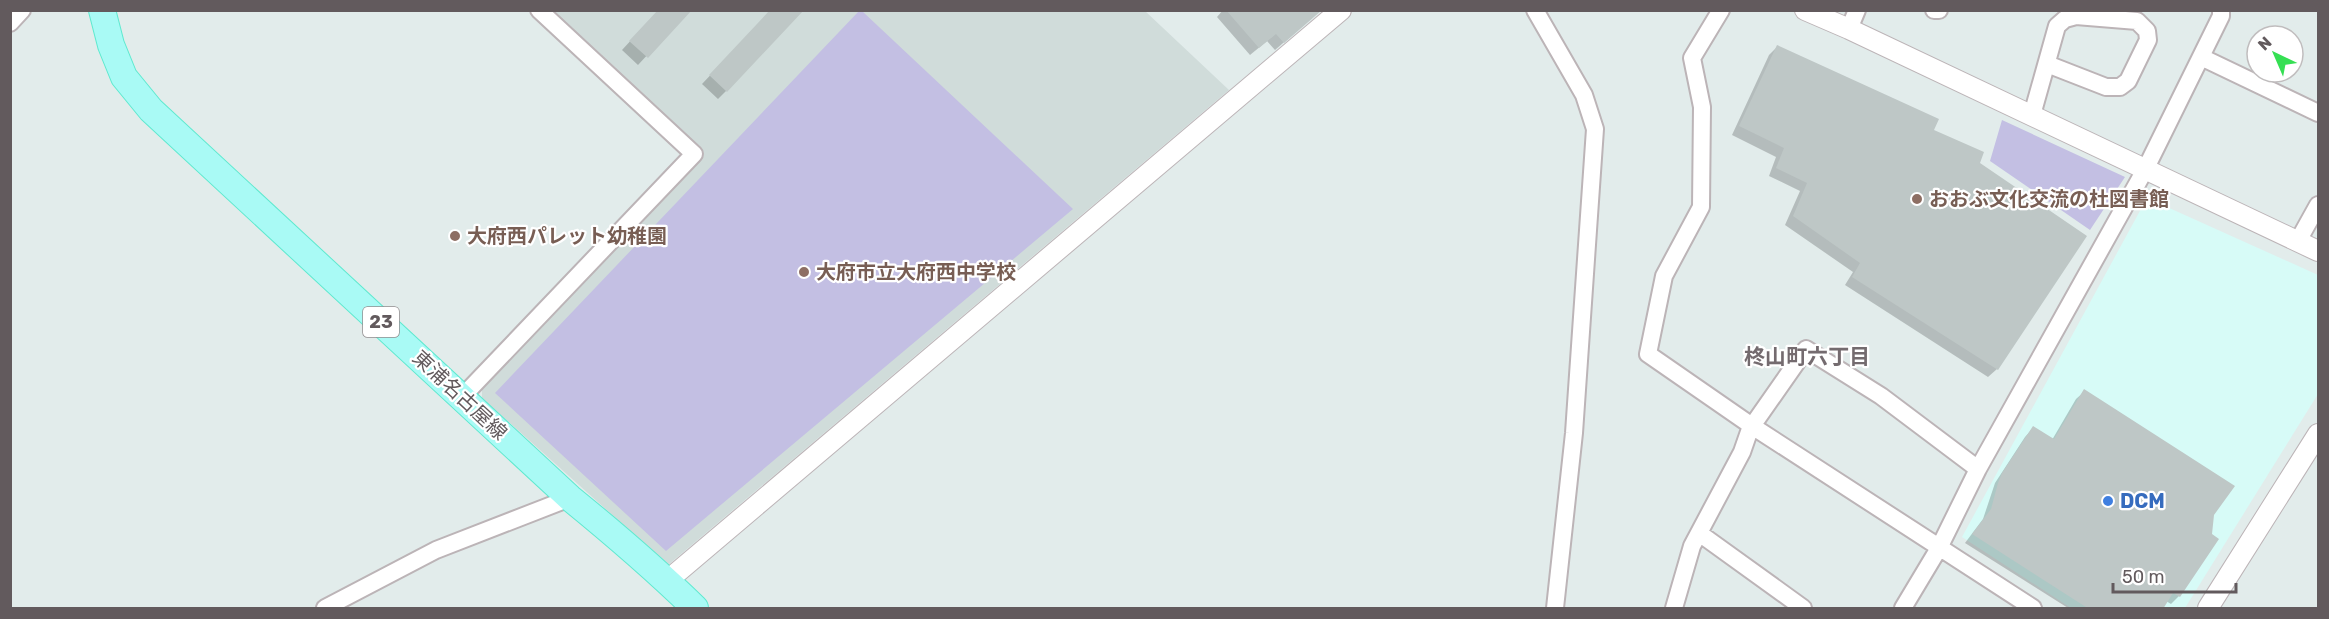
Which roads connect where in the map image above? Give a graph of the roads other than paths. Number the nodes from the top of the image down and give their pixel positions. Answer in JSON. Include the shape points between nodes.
{"nodes":[{"id":1,"x":22,"y":10,"type":"edge"},
{"id":2,"x":102,"y":10,"type":"edge"},
{"id":3,"x":539,"y":10,"type":"edge"},
{"id":4,"x":1341,"y":10,"type":"edge"},
{"id":5,"x":1535,"y":10,"type":"edge"},
{"id":6,"x":1722,"y":10,"type":"edge"},
{"id":7,"x":1805,"y":10,"type":"edge"},
{"id":8,"x":1857,"y":10,"type":"edge"},
{"id":9,"x":2221,"y":10,"type":"edge"},
{"id":10,"x":10,"y":23,"type":"edge"},
{"id":11,"x":1849,"y":28,"type":"junction"},
{"id":12,"x":2201,"y":57,"type":"junction"},
{"id":13,"x":2047,"y":64,"type":"junction"},
{"id":14,"x":2319,"y":112,"type":"edge"},
{"id":15,"x":2032,"y":115,"type":"junction"},
{"id":16,"x":2146,"y":168,"type":"junction"},
{"id":17,"x":2319,"y":205,"type":"edge"},
{"id":18,"x":2298,"y":241,"type":"junction"},
{"id":19,"x":2319,"y":251,"type":"edge"},
{"id":20,"x":462,"y":396,"type":"junction"},
{"id":21,"x":1752,"y":426,"type":"junction"},
{"id":22,"x":2319,"y":434,"type":"edge"},
{"id":23,"x":1978,"y":470,"type":"junction"},
{"id":24,"x":570,"y":498,"type":"junction"},
{"id":25,"x":1699,"y":533,"type":"junction"},
{"id":26,"x":1939,"y":548,"type":"junction"},
{"id":27,"x":667,"y":581,"type":"junction"},
{"id":28,"x":325,"y":609,"type":"edge"},
{"id":29,"x":695,"y":609,"type":"edge"},
{"id":30,"x":1555,"y":609,"type":"edge"},
{"id":31,"x":1674,"y":609,"type":"edge"},
{"id":32,"x":1803,"y":609,"type":"edge"},
{"id":33,"x":1903,"y":609,"type":"edge"},
{"id":34,"x":2033,"y":609,"type":"edge"},
{"id":35,"x":2208,"y":609,"type":"edge"}],
"edges":[{"from":1,"to":10,"type":"street"},
{"from":2,"to":20,"type":"main road","name":"東浦名古屋線","number":"23","via":[[124,77],[151,110]]},
{"from":3,"to":20,"type":"street","via":[[694,154]]},
{"from":4,"to":27,"type":"street"},
{"from":5,"to":30,"type":"street","via":[[1584,95],[1595,129],[1574,433]]},
{"from":6,"to":21,"type":"street","via":[[1692,58],[1702,107],[1701,207],[1664,276],[1648,354]]},
{"from":7,"to":11,"type":"street"},
{"from":8,"to":11,"type":"street"},
{"from":9,"to":12,"type":"street"},
{"from":11,"to":15,"type":"street"},
{"from":12,"to":14,"type":"street"},
{"from":12,"to":16,"type":"street"},
{"from":13,"to":13,"type":"street","via":[[2057,26],[2065,19],[2076,16],[2136,21],[2147,31],[2148,40],[2138,61],[2128,81],[2120,87],[2106,87]]},
{"from":13,"to":15,"type":"street"},
{"from":15,"to":16,"type":"street"},
{"from":16,"to":18,"type":"street"},
{"from":16,"to":23,"type":"street"},
{"from":17,"to":18,"type":"street"},
{"from":18,"to":19,"type":"street"},
{"from":20,"to":24,"type":"main road","name":"東浦名古屋線","number":"23"},
{"from":21,"to":23,"type":"street","via":[[1806,349],[1881,396]]},
{"from":21,"to":25,"type":"street"},
{"from":21,"to":26,"type":"street"},
{"from":22,"to":35,"type":"street"},
{"from":23,"to":26,"type":"street"},
{"from":24,"to":27,"type":"main road","name":"東浦名古屋線","number":"23"},
{"from":24,"to":28,"type":"street","via":[[436,550]]},
{"from":25,"to":31,"type":"street"},
{"from":25,"to":32,"type":"street"},
{"from":26,"to":33,"type":"street"},
{"from":26,"to":34,"type":"street"},
{"from":27,"to":29,"type":"main road","name":"東浦名古屋線","number":"23"}]}
